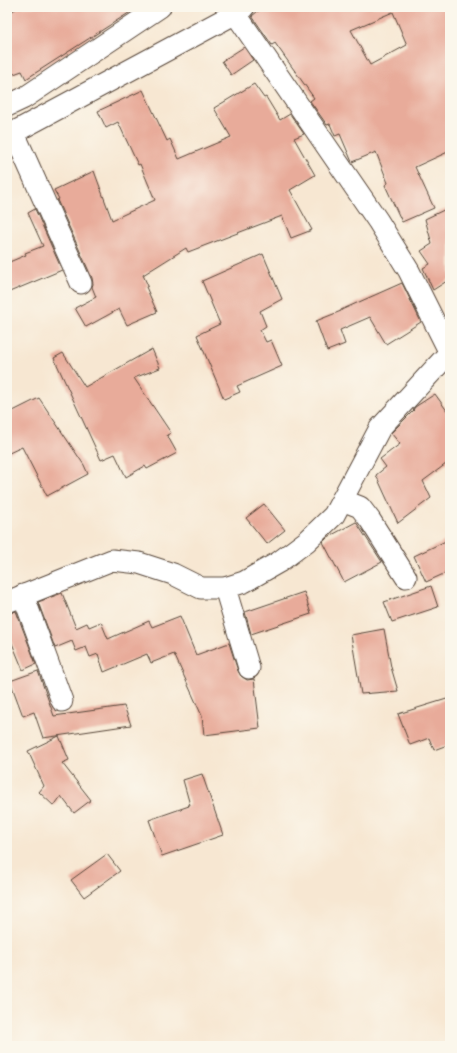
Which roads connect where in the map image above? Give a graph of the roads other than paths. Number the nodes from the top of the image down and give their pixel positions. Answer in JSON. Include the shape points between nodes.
{"nodes":[{"id":1,"x":160,"y":7,"type":"edge"},
{"id":2,"x":237,"y":9,"type":"edge"},
{"id":3,"x":7,"y":106,"type":"edge"},
{"id":4,"x":10,"y":135,"type":"edge"},
{"id":5,"x":81,"y":283,"type":"dead end"},
{"id":6,"x":450,"y":353,"type":"edge"},
{"id":7,"x":342,"y":500,"type":"junction"},
{"id":8,"x":406,"y":577,"type":"dead end"},
{"id":9,"x":225,"y":588,"type":"junction"},
{"id":10,"x":15,"y":599,"type":"edge"},
{"id":11,"x":249,"y":668,"type":"dead end"},
{"id":12,"x":62,"y":701,"type":"dead end"}],
"edges":[{"from":1,"to":3,"type":"street","via":[[24,98]]},
{"from":2,"to":4,"type":"street"},
{"from":2,"to":6,"type":"street","via":[[409,271]]},
{"from":4,"to":5,"type":"street"},
{"from":6,"to":7,"type":"street","via":[[380,428]]},
{"from":7,"to":8,"type":"street","via":[[360,507]]},
{"from":7,"to":9,"type":"street","via":[[334,515],[290,554],[244,582]]},
{"from":9,"to":10,"type":"street","via":[[201,588],[172,574],[139,563],[112,560]]},
{"from":9,"to":11,"type":"street"},
{"from":10,"to":12,"type":"street"}]}
